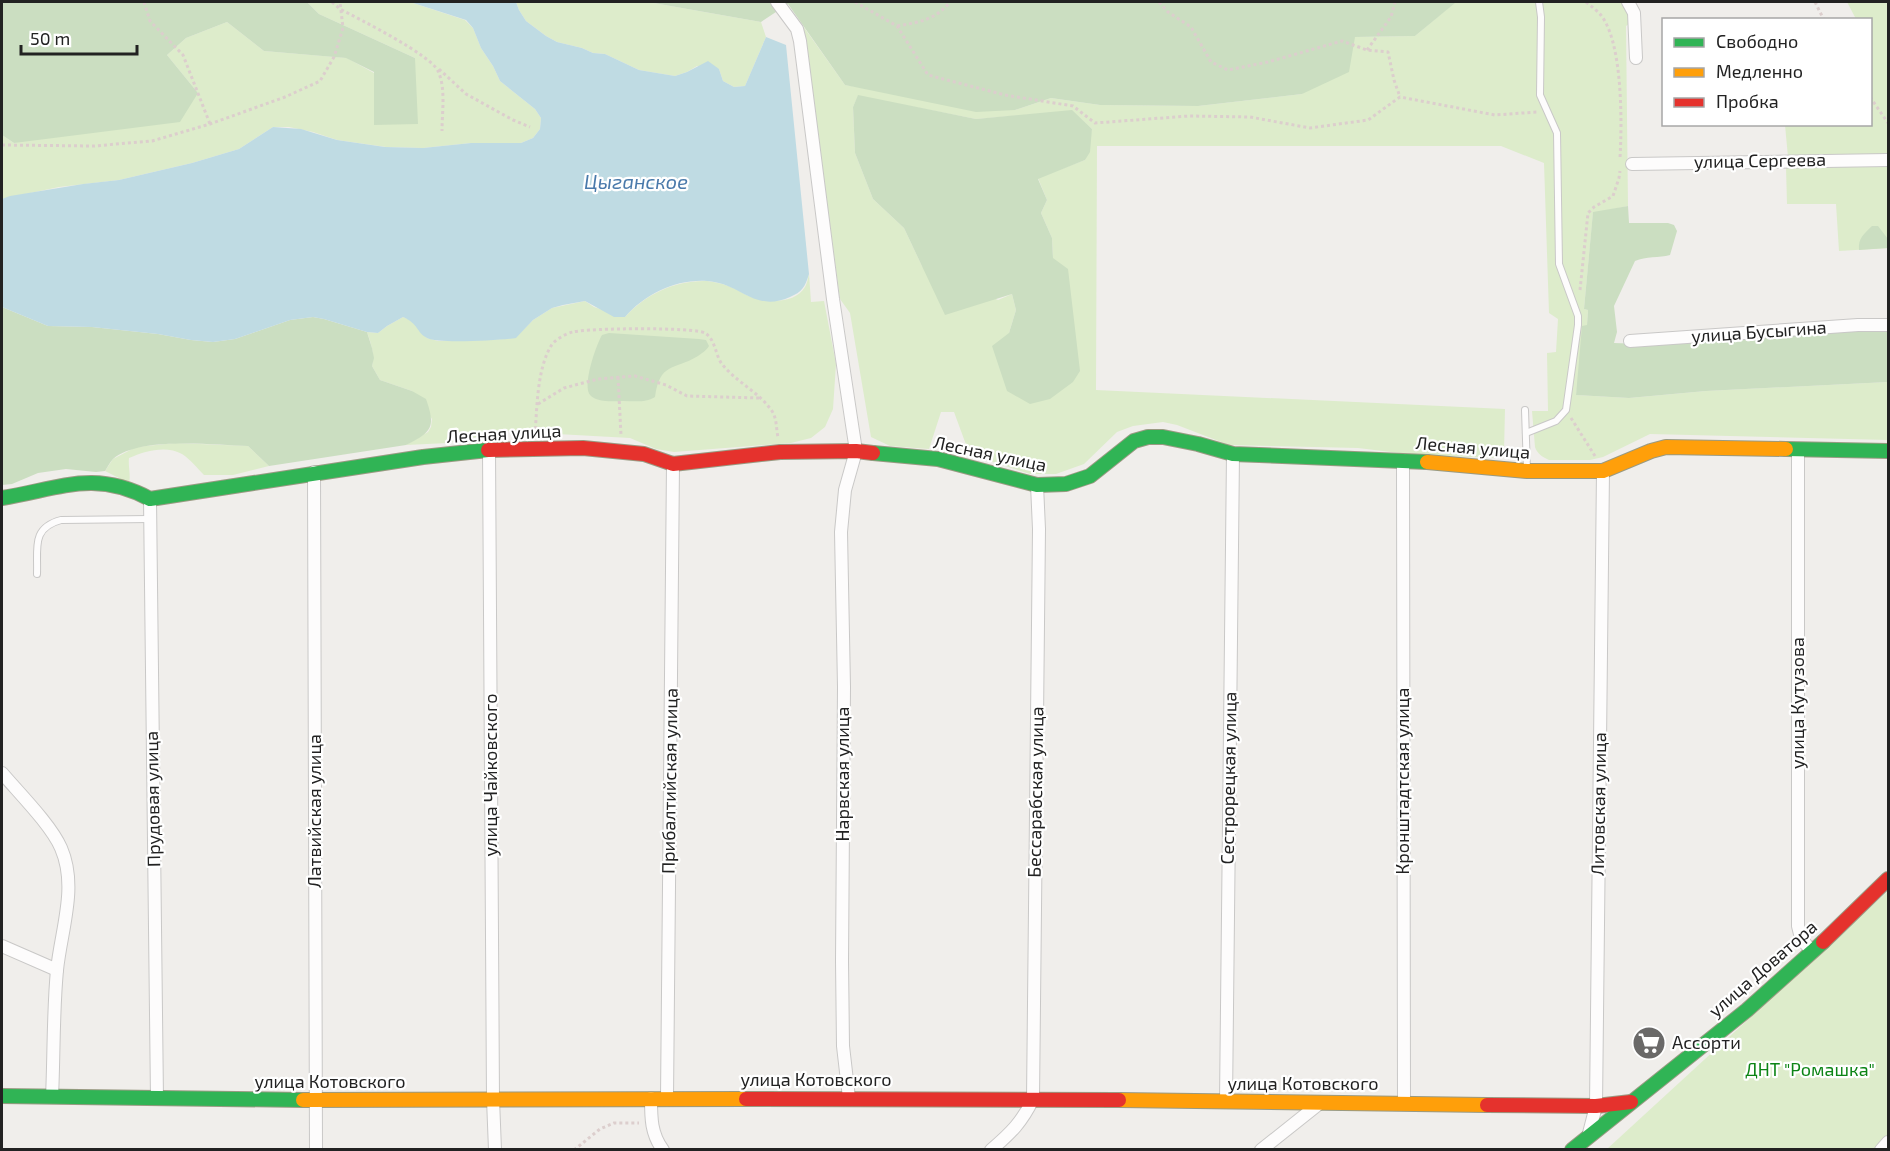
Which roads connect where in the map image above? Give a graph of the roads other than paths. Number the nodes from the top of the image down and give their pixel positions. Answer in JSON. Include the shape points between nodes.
{"nodes":[{"id":1,"x":777,"y":2,"type":"edge"},
{"id":2,"x":1539,"y":2,"type":"edge"},
{"id":3,"x":1628,"y":2,"type":"edge"},
{"id":4,"x":1636,"y":58,"type":"dead end"},
{"id":5,"x":1888,"y":160,"type":"edge"},
{"id":6,"x":1632,"y":164,"type":"dead end"},
{"id":7,"x":1888,"y":325,"type":"edge"},
{"id":8,"x":1630,"y":341,"type":"dead end"},
{"id":9,"x":1525,"y":410,"type":"dead end"},
{"id":10,"x":1526,"y":433,"type":"junction"},
{"id":11,"x":1798,"y":449,"type":"junction"},
{"id":12,"x":489,"y":450,"type":"junction"},
{"id":13,"x":856,"y":451,"type":"junction"},
{"id":14,"x":1888,"y":451,"type":"edge"},
{"id":15,"x":1233,"y":454,"type":"junction"},
{"id":16,"x":1403,"y":460,"type":"junction"},
{"id":17,"x":673,"y":464,"type":"junction"},
{"id":18,"x":1527,"y":471,"type":"junction"},
{"id":19,"x":1603,"y":471,"type":"junction"},
{"id":20,"x":314,"y":472,"type":"junction"},
{"id":21,"x":1037,"y":485,"type":"junction"},
{"id":22,"x":2,"y":498,"type":"edge"},
{"id":23,"x":150,"y":499,"type":"junction"},
{"id":24,"x":150,"y":519,"type":"junction"},
{"id":25,"x":37,"y":574,"type":"dead end"},
{"id":26,"x":2,"y":773,"type":"edge"},
{"id":27,"x":1888,"y":879,"type":"edge"},
{"id":28,"x":2,"y":946,"type":"edge"},
{"id":29,"x":1812,"y":952,"type":"junction"},
{"id":30,"x":57,"y":970,"type":"junction"},
{"id":31,"x":2,"y":1096,"type":"edge"},
{"id":32,"x":52,"y":1097,"type":"junction"},
{"id":33,"x":651,"y":1098,"type":"junction"},
{"id":34,"x":667,"y":1098,"type":"junction"},
{"id":35,"x":849,"y":1098,"type":"junction"},
{"id":36,"x":157,"y":1099,"type":"junction"},
{"id":37,"x":493,"y":1099,"type":"junction"},
{"id":38,"x":1033,"y":1099,"type":"junction"},
{"id":39,"x":315,"y":1100,"type":"junction"},
{"id":40,"x":1226,"y":1101,"type":"junction"},
{"id":41,"x":1631,"y":1102,"type":"junction"},
{"id":42,"x":1320,"y":1103,"type":"junction"},
{"id":43,"x":1404,"y":1103,"type":"junction"},
{"id":44,"x":1596,"y":1106,"type":"junction"},
{"id":45,"x":1588,"y":1137,"type":"junction"},
{"id":46,"x":1888,"y":1142,"type":"edge"},
{"id":47,"x":316,"y":1149,"type":"edge"},
{"id":48,"x":495,"y":1149,"type":"edge"},
{"id":49,"x":663,"y":1149,"type":"edge"},
{"id":50,"x":991,"y":1149,"type":"edge"},
{"id":51,"x":1261,"y":1149,"type":"edge"},
{"id":52,"x":1572,"y":1149,"type":"edge"},
{"id":53,"x":1881,"y":1149,"type":"edge"}],
"edges":[{"from":1,"to":13,"type":"street","via":[[797,29],[800,41]]},
{"from":2,"to":10,"type":"lane","via":[[1540,95],[1557,133],[1559,264],[1578,325],[1566,410],[1556,421]]},
{"from":3,"to":4,"type":"street","via":[[1634,12]]},
{"from":5,"to":6,"type":"street","name":"улица Сергеева"},
{"from":7,"to":8,"type":"street","name":"улица Бусыгина"},
{"from":9,"to":10,"type":"lane"},
{"from":10,"to":18,"type":"lane"},
{"from":11,"to":14,"type":"street","name":"Лесная улица"},
{"from":11,"to":19,"type":"street","name":"Лесная улица","via":[[1666,447]]},
{"from":11,"to":29,"type":"street","name":"улица Кутузова","via":[[1798,926],[1801,938]]},
{"from":12,"to":17,"type":"street","name":"Лесная улица","via":[[583,448],[644,454]]},
{"from":12,"to":20,"type":"street","name":"Лесная улица"},
{"from":12,"to":37,"type":"street","name":"улица Чайковского"},
{"from":13,"to":17,"type":"street","name":"Лесная улица","via":[[780,452]]},
{"from":13,"to":21,"type":"street","name":"Лесная улица","via":[[938,459]]},
{"from":13,"to":35,"type":"street","name":"Нарвская улица","via":[[845,490],[841,532],[843,1046]]},
{"from":15,"to":16,"type":"street","name":"Лесная улица"},
{"from":15,"to":21,"type":"street","name":"Лесная улица","via":[[1148,437],[1134,441],[1090,476],[1066,484]]},
{"from":15,"to":40,"type":"street","name":"Сестрорецкая улица"},
{"from":16,"to":18,"type":"street","name":"Лесная улица"},
{"from":16,"to":43,"type":"street","name":"Кронштадтская улица"},
{"from":17,"to":34,"type":"street","name":"Прибалтийская улица"},
{"from":18,"to":19,"type":"street","name":"Лесная улица"},
{"from":19,"to":44,"type":"street","name":"Литовская улица"},
{"from":20,"to":23,"type":"street","name":"Лесная улица"},
{"from":20,"to":39,"type":"street","name":"Латвийская улица"},
{"from":21,"to":38,"type":"street","name":"Бессарабская улица"},
{"from":22,"to":23,"type":"street","via":[[94,482],[114,484]]},
{"from":23,"to":24,"type":"street","name":"Прудовая улица"},
{"from":24,"to":25,"type":"lane","via":[[61,520],[48,524],[38,541]]},
{"from":24,"to":36,"type":"street","name":"Прудовая улица"},
{"from":26,"to":30,"type":"street","via":[[53,835],[66,862],[67,904]]},
{"from":27,"to":29,"type":"street","name":"улица Доватора"},
{"from":28,"to":30,"type":"street"},
{"from":29,"to":41,"type":"street","name":"улица Доватора","via":[[1747,1010]]},
{"from":30,"to":32,"type":"street"},
{"from":31,"to":32,"type":"street","name":"улица Котовского"},
{"from":32,"to":36,"type":"street","name":"улица Котовского"},
{"from":33,"to":34,"type":"street","name":"улица Котовского"},
{"from":33,"to":37,"type":"street","name":"улица Котовского"},
{"from":33,"to":49,"type":"street","via":[[651,1123],[656,1141]]},
{"from":34,"to":35,"type":"street","name":"улица Котовского"},
{"from":35,"to":38,"type":"street","name":"улица Котовского"},
{"from":36,"to":39,"type":"street","name":"улица Котовского"},
{"from":37,"to":39,"type":"street","name":"улица Котовского"},
{"from":37,"to":48,"type":"street","name":"улица Чайковского"},
{"from":38,"to":40,"type":"street","name":"улица Котовского"},
{"from":38,"to":50,"type":"street","via":[[1017,1127]]},
{"from":39,"to":47,"type":"street","name":"Латвийская улица"},
{"from":40,"to":42,"type":"street","name":"улица Котовского"},
{"from":41,"to":44,"type":"street","name":"улица Котовского"},
{"from":41,"to":45,"type":"street","name":"улица Доватора"},
{"from":42,"to":43,"type":"street","name":"улица Котовского"},
{"from":42,"to":51,"type":"street"},
{"from":43,"to":44,"type":"street","name":"улица Котовского"},
{"from":44,"to":45,"type":"street","name":"Литовская улица"},
{"from":45,"to":52,"type":"street","name":"улица Доватора"},
{"from":46,"to":53,"type":"street"}]}
